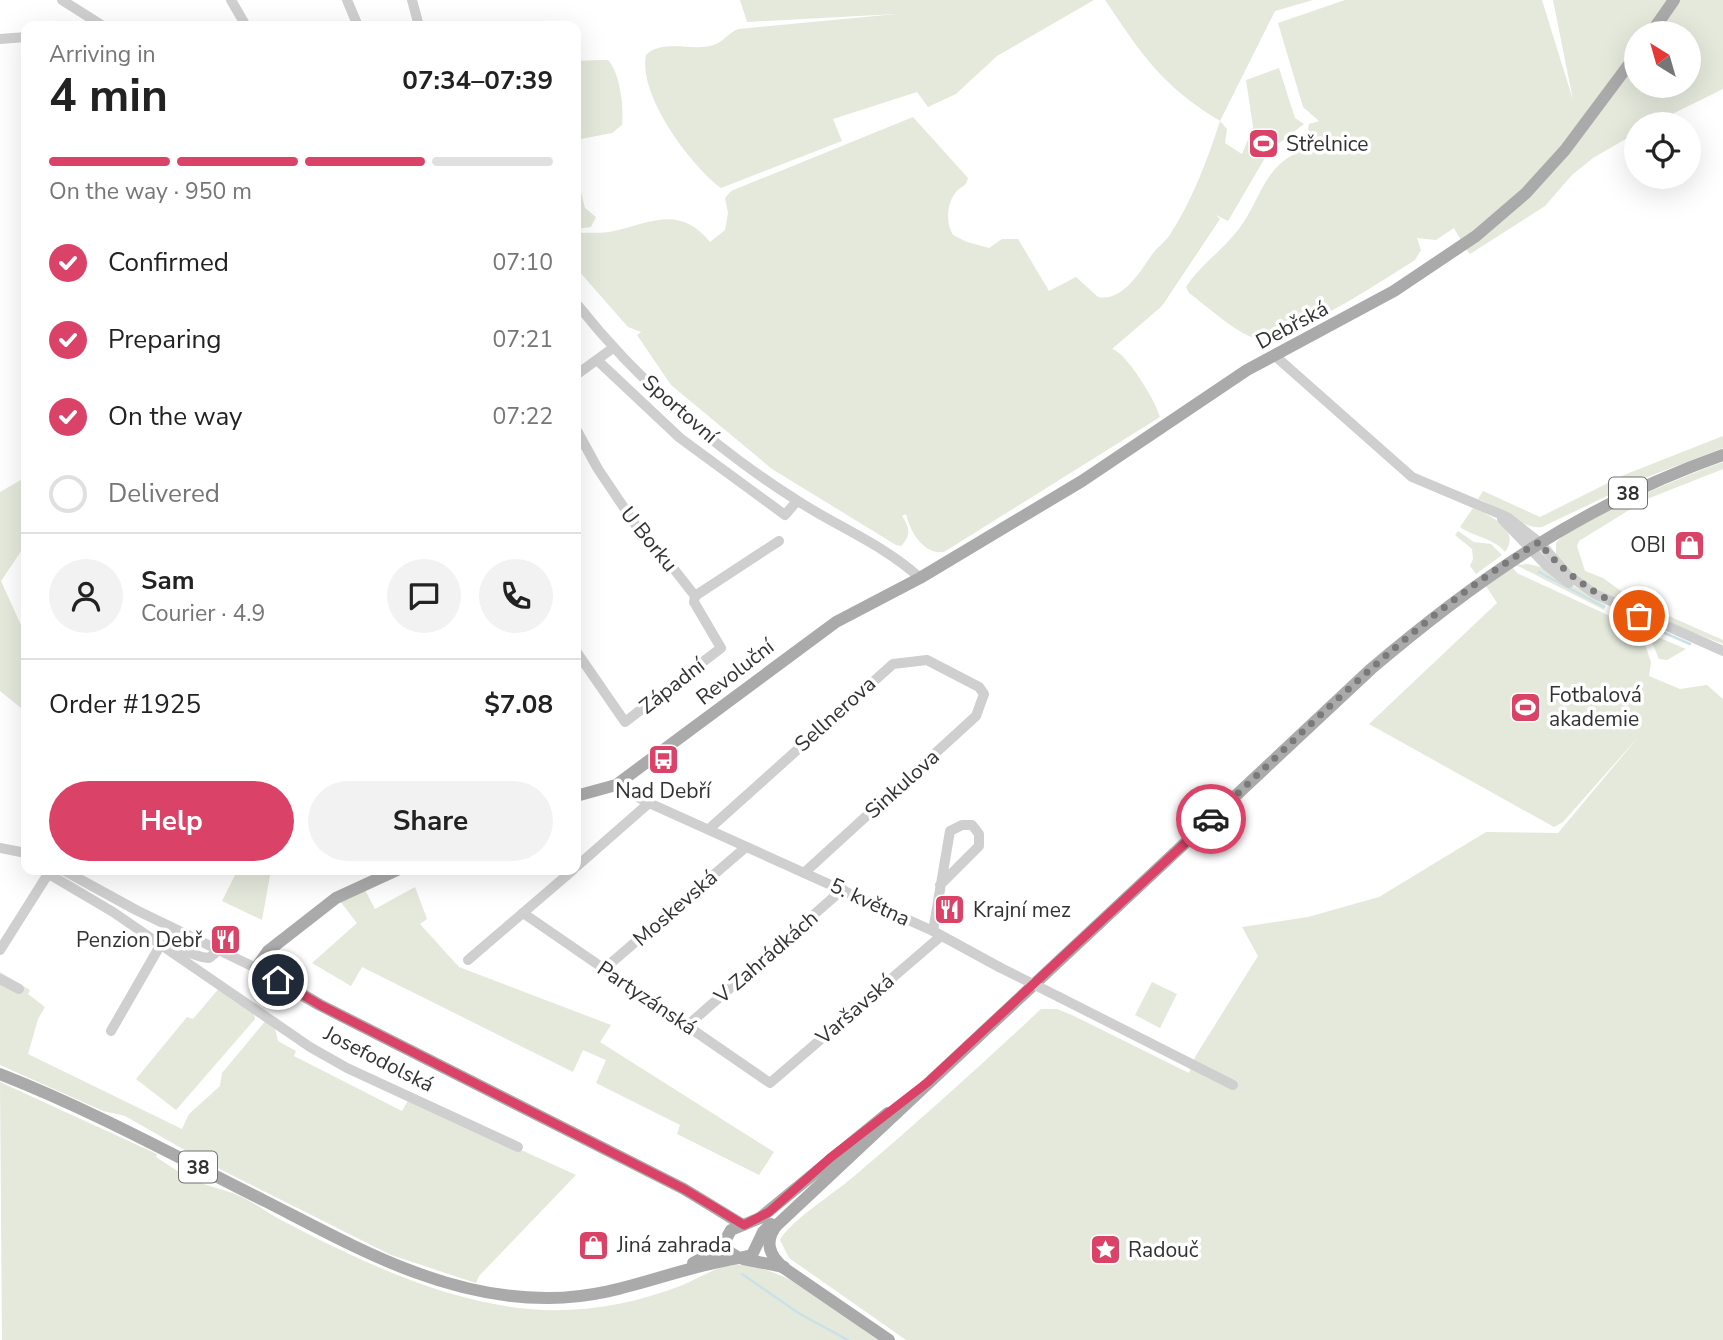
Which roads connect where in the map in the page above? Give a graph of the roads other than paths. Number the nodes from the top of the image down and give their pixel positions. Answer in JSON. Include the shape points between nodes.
{"nodes":[{"id":1,"x":62,"y":0,"type":"edge"},
{"id":2,"x":231,"y":0,"type":"edge"},
{"id":3,"x":347,"y":0,"type":"edge"},
{"id":4,"x":412,"y":0,"type":"edge"},
{"id":5,"x":1674,"y":0,"type":"edge"},
{"id":6,"x":95,"y":21,"type":"edge"},
{"id":7,"x":243,"y":21,"type":"edge"},
{"id":8,"x":356,"y":21,"type":"edge"},
{"id":9,"x":418,"y":21,"type":"edge"},
{"id":10,"x":1659,"y":21,"type":"edge"},
{"id":11,"x":21,"y":37,"type":"edge"},
{"id":12,"x":0,"y":39,"type":"edge"},
{"id":13,"x":1624,"y":71,"type":"edge"},
{"id":14,"x":581,"y":309,"type":"edge"},
{"id":15,"x":612,"y":348,"type":"junction"},
{"id":16,"x":1274,"y":355,"type":"junction"},
{"id":17,"x":597,"y":360,"type":"junction"},
{"id":18,"x":581,"y":371,"type":"edge"},
{"id":19,"x":581,"y":438,"type":"edge"},
{"id":20,"x":1723,"y":455,"type":"edge"},
{"id":21,"x":797,"y":501,"type":"junction"},
{"id":22,"x":779,"y":541,"type":"dead end"},
{"id":23,"x":1534,"y":545,"type":"junction"},
{"id":24,"x":920,"y":578,"type":"junction"},
{"id":25,"x":695,"y":596,"type":"junction"},
{"id":26,"x":721,"y":648,"type":"joint"},
{"id":27,"x":1723,"y":651,"type":"edge"},
{"id":28,"x":581,"y":658,"type":"edge"},
{"id":29,"x":979,"y":687,"type":"joint"},
{"id":30,"x":617,"y":785,"type":"junction"},
{"id":31,"x":581,"y":795,"type":"edge"},
{"id":32,"x":649,"y":803,"type":"junction"},
{"id":33,"x":709,"y":829,"type":"junction"},
{"id":34,"x":746,"y":847,"type":"junction"},
{"id":35,"x":0,"y":848,"type":"edge"},
{"id":36,"x":21,"y":852,"type":"edge"},
{"id":37,"x":581,"y":862,"type":"edge"},
{"id":38,"x":804,"y":873,"type":"junction"},
{"id":39,"x":42,"y":875,"type":"edge"},
{"id":40,"x":49,"y":875,"type":"edge"},
{"id":41,"x":72,"y":875,"type":"edge"},
{"id":42,"x":386,"y":875,"type":"edge"},
{"id":43,"x":566,"y":875,"type":"edge"},
{"id":44,"x":940,"y":885,"type":"junction"},
{"id":45,"x":843,"y":889,"type":"junction"},
{"id":46,"x":523,"y":913,"type":"junction"},
{"id":47,"x":937,"y":933,"type":"junction"},
{"id":48,"x":161,"y":944,"type":"junction"},
{"id":49,"x":0,"y":950,"type":"edge"},
{"id":50,"x":219,"y":950,"type":"junction"},
{"id":51,"x":468,"y":960,"type":"dead end"},
{"id":52,"x":256,"y":968,"type":"junction"},
{"id":53,"x":604,"y":969,"type":"junction"},
{"id":54,"x":0,"y":978,"type":"edge"},
{"id":55,"x":19,"y":989,"type":"dead end"},
{"id":56,"x":688,"y":1025,"type":"junction"},
{"id":57,"x":111,"y":1031,"type":"dead end"},
{"id":58,"x":0,"y":1074,"type":"edge"},
{"id":59,"x":928,"y":1082,"type":"junction"},
{"id":60,"x":770,"y":1083,"type":"joint"},
{"id":61,"x":1233,"y":1085,"type":"dead end"},
{"id":62,"x":518,"y":1147,"type":"dead end"},
{"id":63,"x":810,"y":1194,"type":"junction"},
{"id":64,"x":710,"y":1205,"type":"junction"},
{"id":65,"x":743,"y":1225,"type":"junction"},
{"id":66,"x":726,"y":1238,"type":"junction"},
{"id":67,"x":759,"y":1244,"type":"junction"},
{"id":68,"x":740,"y":1258,"type":"junction"},
{"id":69,"x":784,"y":1268,"type":"junction"},
{"id":70,"x":662,"y":1279,"type":"junction"},
{"id":71,"x":889,"y":1340,"type":"edge"}],
"edges":[{"from":1,"to":6,"type":"street"},
{"from":2,"to":7,"type":"street"},
{"from":3,"to":8,"type":"street"},
{"from":4,"to":9,"type":"street"},
{"from":5,"to":10,"type":"main road"},
{"from":11,"to":12,"type":"street"},
{"from":13,"to":16,"type":"main road","name":"Debřská","via":[[1565,150],[1492,225],[1394,291]]},
{"from":14,"to":15,"type":"street","name":"Sportovní"},
{"from":15,"to":17,"type":"street"},
{"from":15,"to":21,"type":"street","name":"Sportovní","via":[[688,420]]},
{"from":16,"to":23,"type":"street","via":[[1396,466],[1433,488],[1481,505]]},
{"from":16,"to":24,"type":"main road","name":"Debřská","via":[[1082,481]]},
{"from":17,"to":18,"type":"street"},
{"from":17,"to":21,"type":"street","name":"Sportovní","via":[[680,438],[785,515]]},
{"from":19,"to":25,"type":"street","name":"U Borku","via":[[645,539]]},
{"from":20,"to":23,"type":"main road","number":"38","via":[[1619,498]]},
{"from":21,"to":24,"type":"street","name":"Sportovní","via":[[889,553]]},
{"from":22,"to":25,"type":"street"},
{"from":23,"to":27,"type":"street","via":[[1563,579]]},
{"from":23,"to":59,"type":"main road","number":"38","via":[[1438,612],[1371,668]]},
{"from":24,"to":30,"type":"main road","name":"Revoluční","via":[[808,641]]},
{"from":25,"to":26,"type":"street","name":"U Borku","via":[[694,602]]},
{"from":26,"to":28,"type":"street","name":"Západní","via":[[625,722]]},
{"from":29,"to":33,"type":"street","name":"Sellnerova","via":[[926,660],[893,664]]},
{"from":29,"to":38,"type":"street","name":"Sinkulova","via":[[984,694],[976,716]]},
{"from":30,"to":31,"type":"main road","name":"Revoluční"},
{"from":30,"to":32,"type":"street","name":"5. května"},
{"from":32,"to":33,"type":"street","name":"5. května"},
{"from":32,"to":37,"type":"street"},
{"from":33,"to":34,"type":"street","name":"5. května"},
{"from":34,"to":38,"type":"street","name":"5. května"},
{"from":34,"to":53,"type":"street","name":"Moskevská"},
{"from":35,"to":36,"type":"street"},
{"from":38,"to":45,"type":"street","name":"5. května"},
{"from":39,"to":49,"type":"street"},
{"from":40,"to":48,"type":"street","name":"Josefodolská"},
{"from":41,"to":50,"type":"street","name":"Josefodolská"},
{"from":42,"to":52,"type":"main road","via":[[336,898],[268,951]]},
{"from":43,"to":46,"type":"street"},
{"from":44,"to":44,"type":"street","via":[[950,831],[972,825],[979,834],[979,846]]},
{"from":44,"to":47,"type":"street"},
{"from":45,"to":47,"type":"street","name":"5. května"},
{"from":45,"to":56,"type":"street","name":"V Zahrádkách"},
{"from":46,"to":51,"type":"street"},
{"from":46,"to":53,"type":"street","name":"Partyzánská"},
{"from":47,"to":60,"type":"street","name":"Varšavská"},
{"from":47,"to":61,"type":"street","name":"5. května","bridge":true},
{"from":48,"to":50,"type":"street","name":"Josefodolská","via":[[209,958]]},
{"from":48,"to":57,"type":"street"},
{"from":48,"to":62,"type":"street","name":"Josefodolská","via":[[310,1047]]},
{"from":50,"to":52,"type":"street","name":"Josefodolská"},
{"from":52,"to":64,"type":"main road","name":"Josefodolská"},
{"from":53,"to":56,"type":"street","name":"Partyzánská"},
{"from":54,"to":55,"type":"street"},
{"from":56,"to":60,"type":"street","name":"Partyzánská"},
{"from":58,"to":70,"type":"main road","number":"38","via":[[438,1282],[492,1294],[551,1298],[607,1293]]},
{"from":59,"to":63,"type":"main road","number":"38"},
{"from":59,"to":65,"type":"main road","number":"38","via":[[769,1212]]},
{"from":63,"to":67,"type":"main road","number":"38","via":[[767,1227]]},
{"from":63,"to":69,"type":"main road","via":[[772,1232],[770,1251]]},
{"from":64,"to":65,"type":"main road","name":"Josefodolská"},
{"from":64,"to":66,"type":"main road"},
{"from":65,"to":66,"type":"main road","number":"38","via":[[732,1228]]},
{"from":65,"to":67,"type":"main road","via":[[755,1231]]},
{"from":66,"to":68,"type":"main road","via":[[728,1251]]},
{"from":66,"to":70,"type":"main road","number":"38","via":[[714,1252]]},
{"from":67,"to":68,"type":"main road","number":"38","via":[[752,1255]]},
{"from":67,"to":69,"type":"main road"},
{"from":68,"to":69,"type":"main road"},
{"from":68,"to":70,"type":"main road","number":"38"},
{"from":69,"to":71,"type":"main road"}]}
